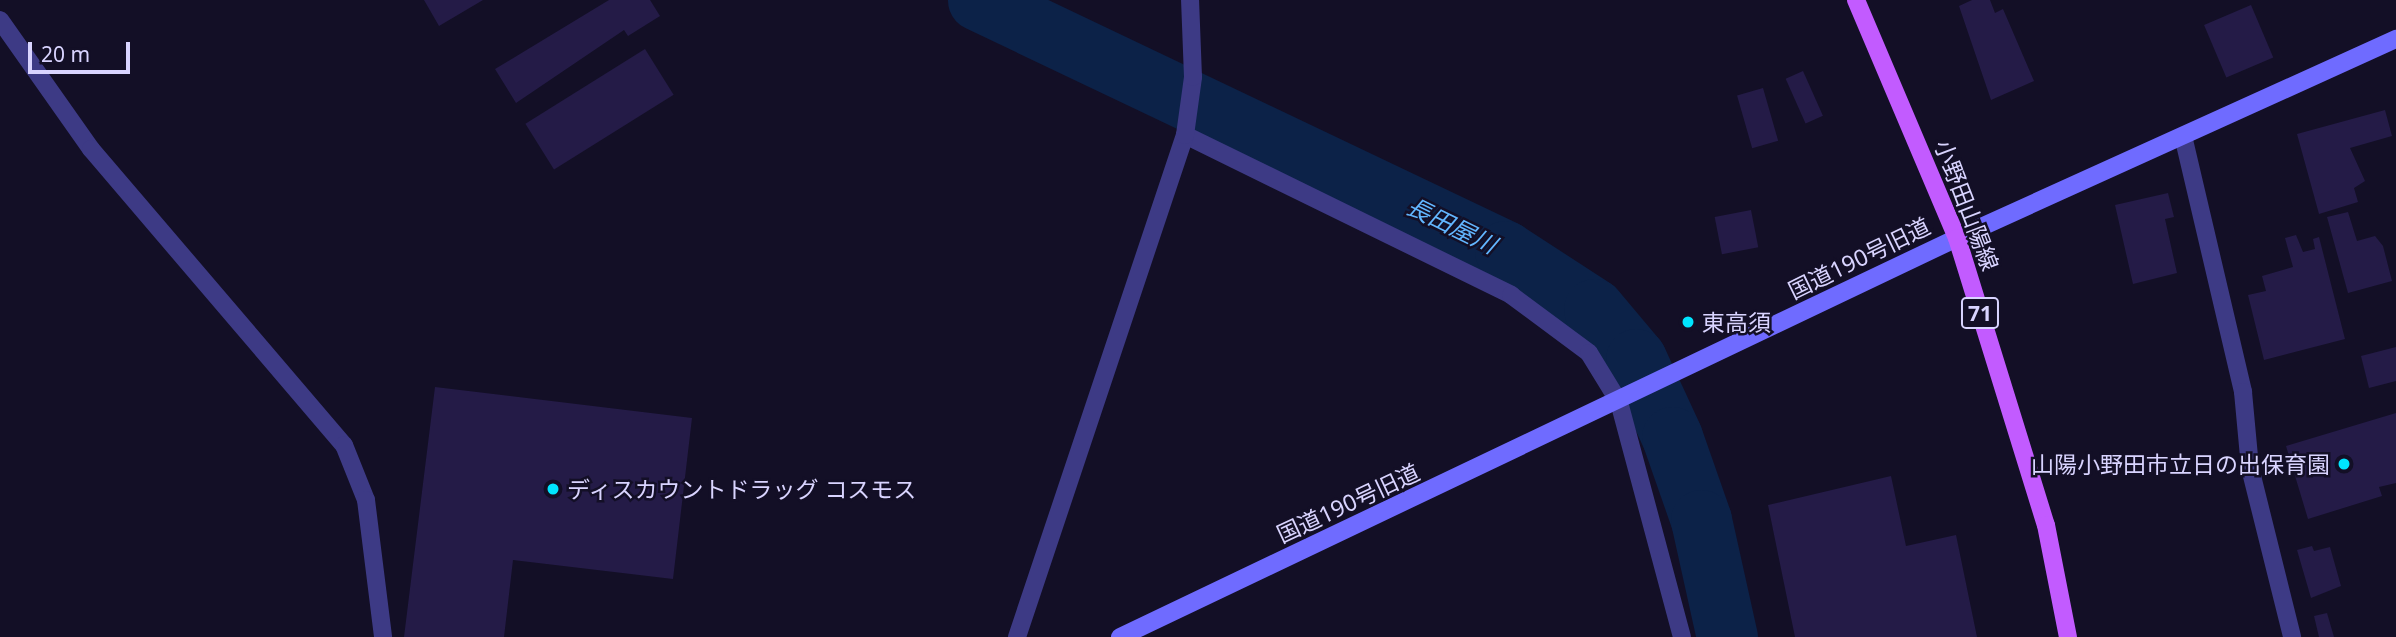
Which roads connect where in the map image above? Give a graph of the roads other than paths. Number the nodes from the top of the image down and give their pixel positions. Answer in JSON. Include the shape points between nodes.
{"nodes":[{"id":1,"x":1190,"y":0,"type":"edge"},
{"id":2,"x":1856,"y":0,"type":"edge"},
{"id":3,"x":0,"y":20,"type":"edge"},
{"id":4,"x":2396,"y":39,"type":"edge"},
{"id":5,"x":1186,"y":130,"type":"junction"},
{"id":6,"x":2183,"y":140,"type":"junction"},
{"id":7,"x":1957,"y":238,"type":"junction"},
{"id":8,"x":1623,"y":400,"type":"junction"},
{"id":9,"x":383,"y":637,"type":"edge"},
{"id":10,"x":1017,"y":637,"type":"edge"},
{"id":11,"x":1120,"y":637,"type":"edge"},
{"id":12,"x":1682,"y":637,"type":"edge"},
{"id":13,"x":2068,"y":637,"type":"edge"},
{"id":14,"x":2292,"y":637,"type":"edge"}],
"edges":[{"from":1,"to":5,"type":"street","via":[[1193,78]]},
{"from":2,"to":7,"type":"main road","name":"小野田山陽線","number":"71"},
{"from":3,"to":9,"type":"street","via":[[91,149],[344,445],[366,500]]},
{"from":4,"to":6,"type":"street","name":"国道190号旧道"},
{"from":5,"to":8,"type":"street","via":[[1557,324],[1589,354]]},
{"from":5,"to":10,"type":"street"},
{"from":6,"to":7,"type":"street","name":"国道190号旧道"},
{"from":6,"to":14,"type":"street","via":[[2244,391],[2250,468]]},
{"from":7,"to":8,"type":"street","name":"国道190号旧道"},
{"from":7,"to":13,"type":"main road","name":"小野田山陽線","number":"71","via":[[2046,525]]},
{"from":8,"to":11,"type":"street","name":"国道190号旧道"},
{"from":8,"to":12,"type":"street"}]}
